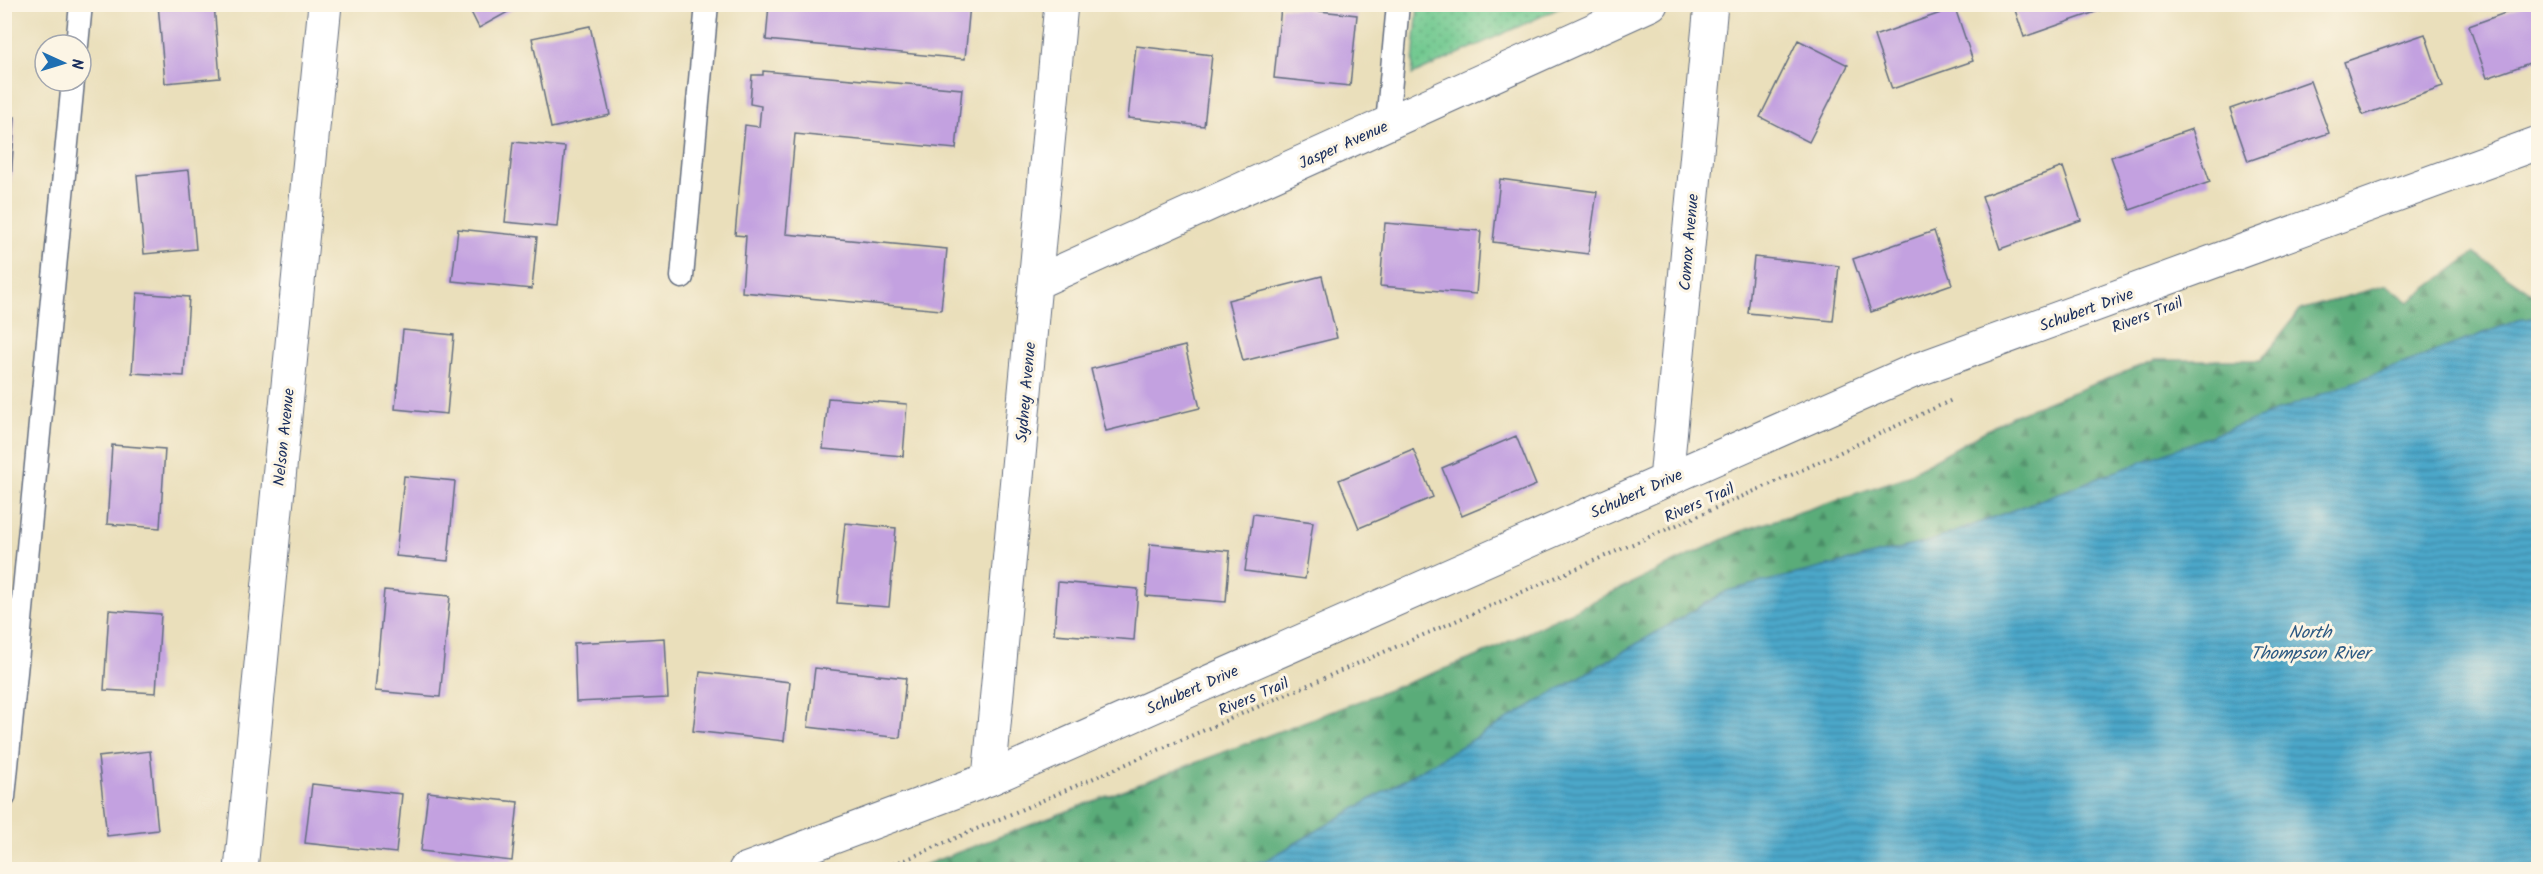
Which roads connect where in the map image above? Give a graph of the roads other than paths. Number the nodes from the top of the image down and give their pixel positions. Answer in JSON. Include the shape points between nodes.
{"nodes":[{"id":1,"x":81,"y":4,"type":"edge"},
{"id":2,"x":325,"y":4,"type":"edge"},
{"id":3,"x":707,"y":4,"type":"edge"},
{"id":4,"x":1061,"y":4,"type":"edge"},
{"id":5,"x":1398,"y":4,"type":"edge"},
{"id":6,"x":1651,"y":4,"type":"edge"},
{"id":7,"x":1711,"y":4,"type":"edge"},
{"id":8,"x":78,"y":33,"type":"edge"},
{"id":9,"x":72,"y":93,"type":"edge"},
{"id":10,"x":1387,"y":124,"type":"junction"},
{"id":11,"x":2538,"y":143,"type":"edge"},
{"id":12,"x":682,"y":277,"type":"dead end"},
{"id":13,"x":1035,"y":283,"type":"junction"},
{"id":14,"x":1666,"y":480,"type":"junction"},
{"id":15,"x":989,"y":779,"type":"junction"},
{"id":16,"x":4,"y":797,"type":"edge"},
{"id":17,"x":240,"y":870,"type":"edge"},
{"id":18,"x":745,"y":870,"type":"edge"}],
"edges":[{"from":1,"to":8,"type":"lane"},
{"from":2,"to":17,"type":"street","name":"Nelson Avenue"},
{"from":3,"to":12,"type":"lane"},
{"from":4,"to":13,"type":"street","name":"Sydney Avenue"},
{"from":5,"to":10,"type":"lane"},
{"from":6,"to":10,"type":"street","name":"Jasper Avenue"},
{"from":7,"to":14,"type":"street","name":"Comox Avenue"},
{"from":9,"to":16,"type":"lane"},
{"from":10,"to":13,"type":"street","name":"Jasper Avenue"},
{"from":11,"to":14,"type":"street","name":"Schubert Drive","via":[[1911,372]]},
{"from":13,"to":15,"type":"street","name":"Sydney Avenue"},
{"from":14,"to":15,"type":"street","name":"Schubert Drive"},
{"from":15,"to":18,"type":"street","name":"Schubert Drive"}]}
